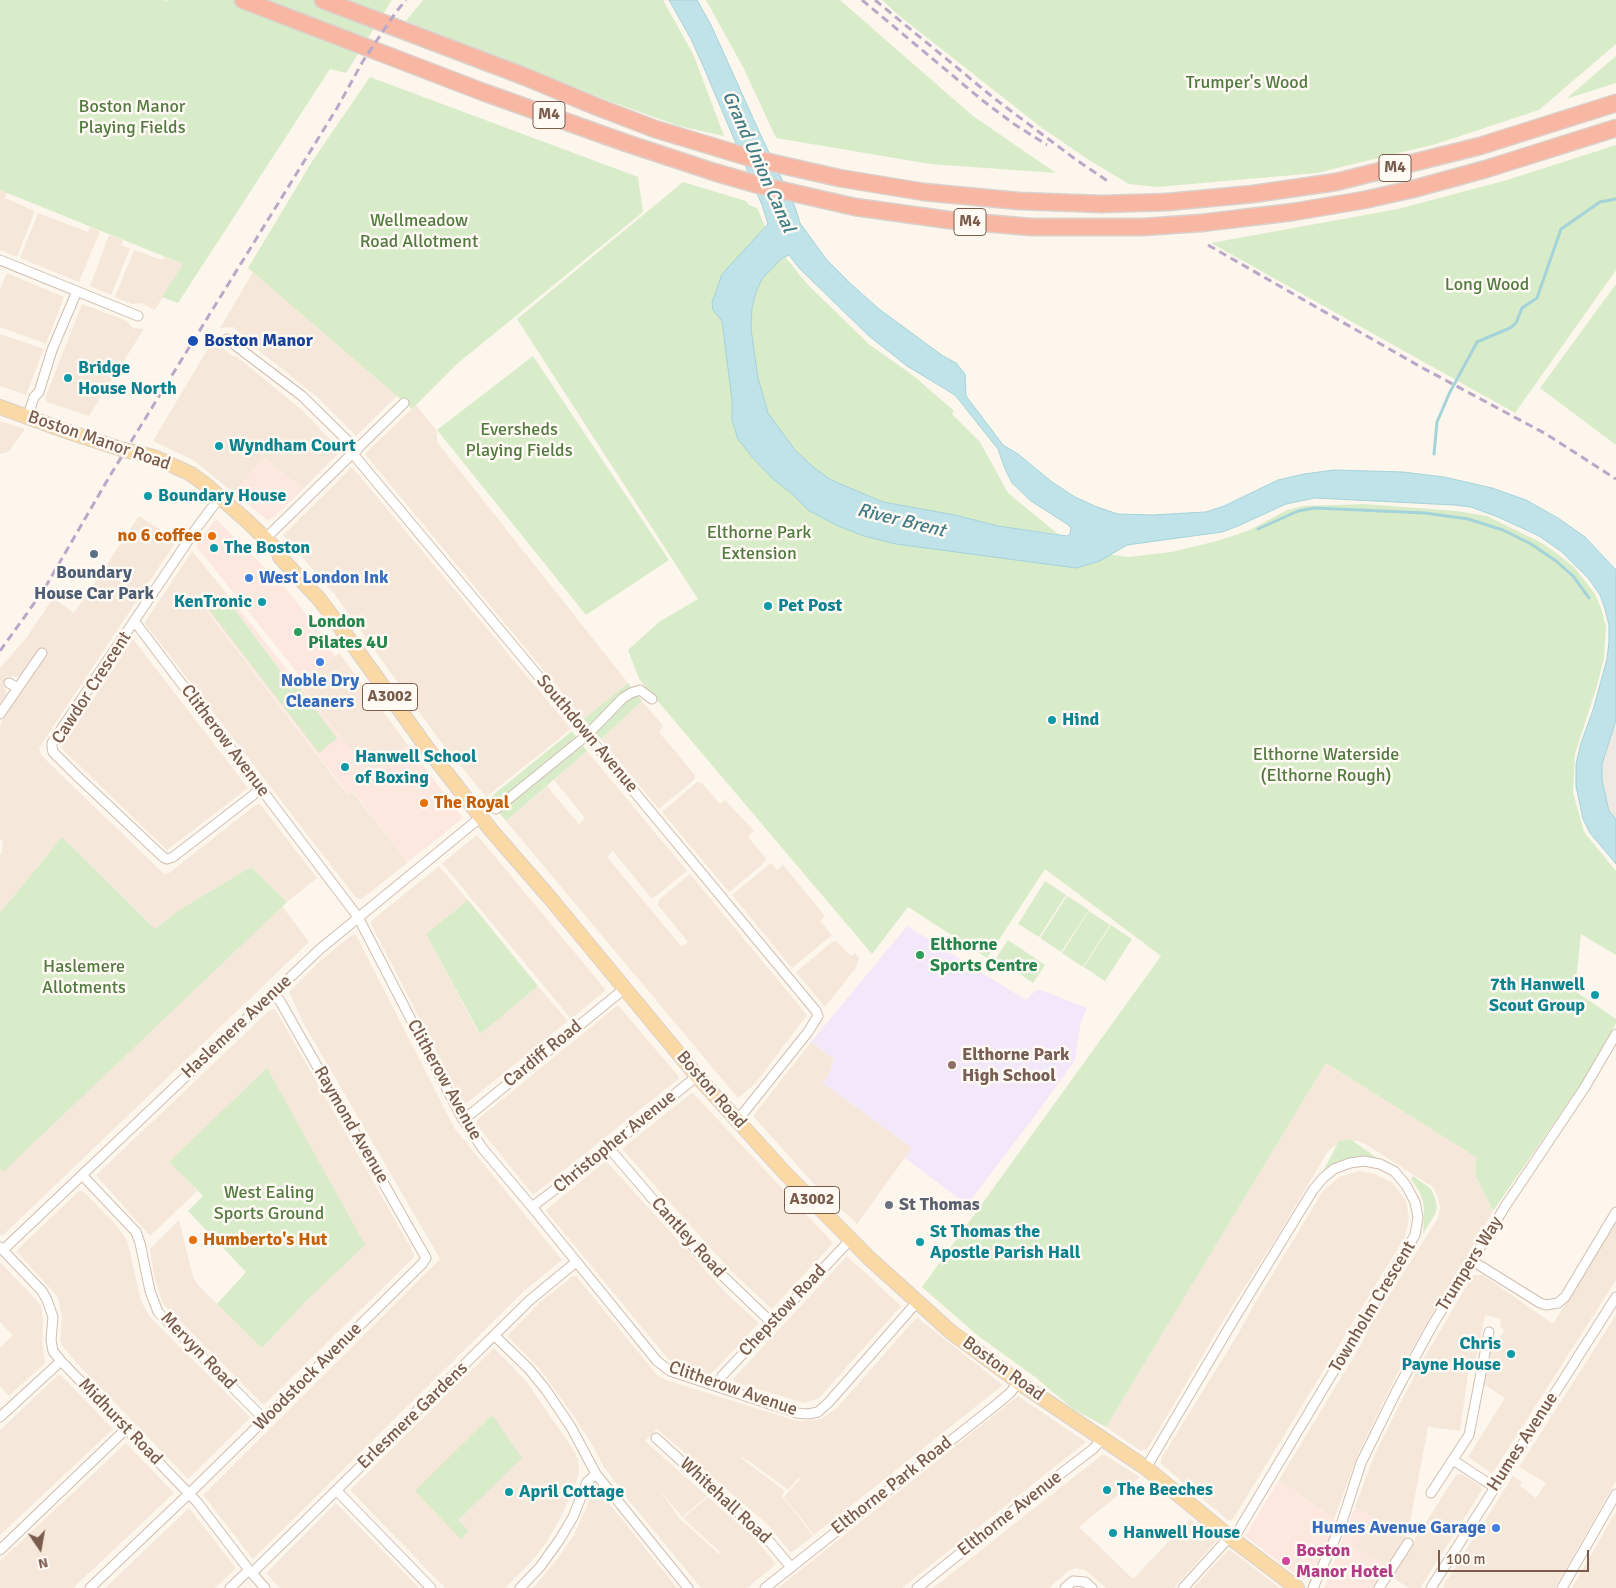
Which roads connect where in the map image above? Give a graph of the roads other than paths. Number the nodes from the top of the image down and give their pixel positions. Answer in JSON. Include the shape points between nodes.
{"nodes":[{"id":1,"x":243,"y":0,"type":"edge"},
{"id":2,"x":323,"y":0,"type":"edge"},
{"id":3,"x":1616,"y":103,"type":"edge"},
{"id":4,"x":1616,"y":128,"type":"edge"},
{"id":5,"x":0,"y":260,"type":"edge"},
{"id":6,"x":77,"y":291,"type":"junction"},
{"id":7,"x":138,"y":316,"type":"dead end"},
{"id":8,"x":227,"y":339,"type":"dead end"},
{"id":9,"x":404,"y":403,"type":"dead end"},
{"id":10,"x":0,"y":407,"type":"edge"},
{"id":11,"x":28,"y":416,"type":"junction"},
{"id":12,"x":355,"y":452,"type":"junction"},
{"id":13,"x":220,"y":496,"type":"junction"},
{"id":14,"x":266,"y":539,"type":"junction"},
{"id":15,"x":135,"y":622,"type":"junction"},
{"id":16,"x":42,"y":653,"type":"dead end"},
{"id":17,"x":9,"y":682,"type":"dead end"},
{"id":18,"x":18,"y":688,"type":"junction"},
{"id":19,"x":652,"y":699,"type":"dead end"},
{"id":20,"x":0,"y":714,"type":"edge"},
{"id":21,"x":587,"y":735,"type":"junction"},
{"id":22,"x":261,"y":790,"type":"junction"},
{"id":23,"x":496,"y":809,"type":"dead end"},
{"id":24,"x":481,"y":817,"type":"junction"},
{"id":25,"x":358,"y":917,"type":"junction"},
{"id":26,"x":624,"y":989,"type":"junction"},
{"id":27,"x":273,"y":993,"type":"junction"},
{"id":28,"x":1616,"y":1034,"type":"edge"},
{"id":29,"x":696,"y":1076,"type":"junction"},
{"id":30,"x":462,"y":1118,"type":"junction"},
{"id":31,"x":737,"y":1121,"type":"junction"},
{"id":32,"x":609,"y":1148,"type":"junction"},
{"id":33,"x":82,"y":1175,"type":"junction"},
{"id":34,"x":532,"y":1207,"type":"junction"},
{"id":35,"x":1616,"y":1212,"type":"edge"},
{"id":36,"x":851,"y":1239,"type":"junction"},
{"id":37,"x":2,"y":1249,"type":"edge"},
{"id":38,"x":426,"y":1258,"type":"joint"},
{"id":39,"x":1471,"y":1260,"type":"junction"},
{"id":40,"x":576,"y":1262,"type":"junction"},
{"id":41,"x":1616,"y":1297,"type":"edge"},
{"id":42,"x":918,"y":1301,"type":"junction"},
{"id":43,"x":772,"y":1323,"type":"junction"},
{"id":44,"x":1489,"y":1332,"type":"dead end"},
{"id":45,"x":496,"y":1336,"type":"junction"},
{"id":46,"x":61,"y":1362,"type":"junction"},
{"id":47,"x":1018,"y":1382,"type":"junction"},
{"id":48,"x":718,"y":1386,"type":"junction"},
{"id":49,"x":0,"y":1417,"type":"edge"},
{"id":50,"x":264,"y":1420,"type":"junction"},
{"id":51,"x":126,"y":1429,"type":"junction"},
{"id":52,"x":656,"y":1438,"type":"dead end"},
{"id":53,"x":1102,"y":1439,"type":"junction"},
{"id":54,"x":1453,"y":1460,"type":"junction"},
{"id":55,"x":1146,"y":1468,"type":"junction"},
{"id":56,"x":596,"y":1474,"type":"junction"},
{"id":57,"x":1494,"y":1487,"type":"junction"},
{"id":58,"x":337,"y":1491,"type":"junction"},
{"id":59,"x":1432,"y":1493,"type":"dead end"},
{"id":60,"x":188,"y":1494,"type":"junction"},
{"id":61,"x":1616,"y":1494,"type":"edge"},
{"id":62,"x":1231,"y":1538,"type":"junction"},
{"id":63,"x":1408,"y":1543,"type":"dead end"},
{"id":64,"x":0,"y":1550,"type":"edge"},
{"id":65,"x":790,"y":1566,"type":"junction"},
{"id":66,"x":250,"y":1571,"type":"junction"},
{"id":67,"x":90,"y":1588,"type":"edge"},
{"id":68,"x":230,"y":1588,"type":"edge"},
{"id":69,"x":265,"y":1588,"type":"edge"},
{"id":70,"x":431,"y":1588,"type":"edge"},
{"id":71,"x":520,"y":1588,"type":"edge"},
{"id":72,"x":688,"y":1588,"type":"edge"},
{"id":73,"x":765,"y":1588,"type":"edge"},
{"id":74,"x":917,"y":1588,"type":"edge"},
{"id":75,"x":1065,"y":1588,"type":"edge"},
{"id":76,"x":1092,"y":1588,"type":"edge"},
{"id":77,"x":1183,"y":1588,"type":"edge"},
{"id":78,"x":1295,"y":1588,"type":"edge"},
{"id":79,"x":1313,"y":1588,"type":"edge"},
{"id":80,"x":1379,"y":1588,"type":"edge"},
{"id":81,"x":1430,"y":1588,"type":"edge"},
{"id":82,"x":1562,"y":1588,"type":"edge"}],
"edges":[{"from":1,"to":4,"type":"highway","number":"M4","bridge":true,"via":[[483,92],[714,172],[855,207],[948,220],[1066,228],[1143,227],[1294,212],[1413,189]]},
{"from":2,"to":3,"type":"highway","number":"M4","bridge":true,"via":[[595,106],[706,145],[796,169],[886,187],[967,197],[1102,204],[1168,202],[1336,182],[1480,146]]},
{"from":5,"to":6,"type":"street"},
{"from":6,"to":7,"type":"street"},
{"from":6,"to":11,"type":"street"},
{"from":8,"to":12,"type":"street","name":"Southdown Avenue","via":[[302,396]]},
{"from":9,"to":12,"type":"street"},
{"from":10,"to":11,"type":"main road","name":"Boston Manor Road","number":"A3002"},
{"from":11,"to":13,"type":"main road","name":"Boston Manor Road","number":"A3002","bridge":true,"via":[[121,449],[154,457],[191,474]]},
{"from":12,"to":14,"type":"street"},
{"from":12,"to":21,"type":"street","name":"Southdown Avenue"},
{"from":13,"to":14,"type":"main road","name":"Boston Road","number":"A3002"},
{"from":13,"to":15,"type":"street","name":"Cawdor Crescent"},
{"from":14,"to":24,"type":"main road","name":"Boston Road","number":"A3002","via":[[323,606]]},
{"from":15,"to":22,"type":"street","name":"Clitherow Avenue"},
{"from":15,"to":22,"type":"street","name":"Cawdor Crescent","via":[[52,743],[53,752],[167,859]]},
{"from":16,"to":18,"type":"street"},
{"from":17,"to":18,"type":"street"},
{"from":18,"to":20,"type":"street"},
{"from":19,"to":21,"type":"street","via":[[640,690],[631,693]]},
{"from":21,"to":23,"type":"street"},
{"from":21,"to":31,"type":"street","name":"Southdown Avenue","via":[[821,1014]]},
{"from":22,"to":25,"type":"street","name":"Clitherow Avenue"},
{"from":24,"to":25,"type":"street","name":"Haslemere Avenue"},
{"from":24,"to":26,"type":"main road","name":"Boston Road","number":"A3002"},
{"from":25,"to":27,"type":"street","name":"Haslemere Avenue"},
{"from":25,"to":30,"type":"street","name":"Clitherow Avenue"},
{"from":26,"to":29,"type":"main road","name":"Boston Road","number":"A3002"},
{"from":26,"to":30,"type":"street","name":"Cardiff Road"},
{"from":27,"to":33,"type":"street","name":"Haslemere Avenue"},
{"from":27,"to":38,"type":"street","name":"Raymond Avenue"},
{"from":28,"to":39,"type":"street","name":"Trumpers Way","via":[[1585,1087]]},
{"from":29,"to":31,"type":"main road","name":"Boston Road","number":"A3002"},
{"from":29,"to":32,"type":"street","name":"Christopher Avenue"},
{"from":30,"to":34,"type":"street","name":"Clitherow Avenue","via":[[482,1149]]},
{"from":31,"to":36,"type":"main road","name":"Boston Road","number":"A3002"},
{"from":32,"to":34,"type":"street","name":"Christopher Avenue"},
{"from":32,"to":43,"type":"street","name":"Cantley Road","via":[[698,1252]]},
{"from":33,"to":37,"type":"street","name":"Haslemere Avenue"},
{"from":33,"to":50,"type":"street","name":"Mervyn Road","via":[[136,1232],[158,1312]]},
{"from":34,"to":40,"type":"street","name":"Clitherow Avenue"},
{"from":35,"to":39,"type":"street","via":[[1566,1297],[1558,1303],[1540,1303]]},
{"from":36,"to":42,"type":"main road","name":"Boston Road","number":"A3002"},
{"from":36,"to":43,"type":"street","name":"Chepstow Road"},
{"from":37,"to":46,"type":"street","name":"Midhurst Road","via":[[47,1300],[53,1316],[53,1351]]},
{"from":38,"to":50,"type":"street","name":"Woodstock Avenue"},
{"from":39,"to":79,"type":"street","name":"Trumpers Way","via":[[1396,1392],[1361,1463],[1341,1526]]},
{"from":40,"to":45,"type":"street","name":"Erlesmere Gardens","via":[[530,1300]]},
{"from":40,"to":48,"type":"street","name":"Clitherow Avenue","via":[[657,1361],[670,1371]]},
{"from":41,"to":57,"type":"street","name":"Humes Avenue"},
{"from":42,"to":47,"type":"main road","name":"Boston Road","number":"A3002","via":[[951,1332]]},
{"from":42,"to":48,"type":"street","name":"Clitherow Avenue","via":[[818,1412],[797,1413]]},
{"from":43,"to":48,"type":"street","name":"Chepstow Road","via":[[722,1376]]},
{"from":44,"to":54,"type":"street","via":[[1469,1435]]},
{"from":45,"to":56,"type":"street","via":[[546,1390],[571,1427]]},
{"from":45,"to":58,"type":"street","name":"Erlesmere Gardens"},
{"from":46,"to":49,"type":"street"},
{"from":46,"to":51,"type":"street","name":"Midhurst Road"},
{"from":47,"to":53,"type":"main road","name":"Boston Road","number":"A3002"},
{"from":47,"to":65,"type":"street","name":"Elthorne Park Road","via":[[997,1404]]},
{"from":50,"to":60,"type":"street","name":"Woodstock Avenue"},
{"from":51,"to":60,"type":"street","name":"Midhurst Road"},
{"from":51,"to":64,"type":"street"},
{"from":52,"to":65,"type":"street","name":"Whitehall Road","via":[[769,1541]]},
{"from":53,"to":55,"type":"main road","name":"Boston Road","number":"A3002"},
{"from":53,"to":74,"type":"street","name":"Elthorne Avenue"},
{"from":54,"to":57,"type":"street"},
{"from":54,"to":59,"type":"street"},
{"from":55,"to":62,"type":"main road","name":"Boston Road","number":"A3002"},
{"from":55,"to":62,"type":"street","name":"Townholm Crescent","via":[[1323,1178],[1334,1169],[1364,1161],[1394,1171],[1415,1202],[1418,1217],[1415,1235],[1250,1512]]},
{"from":56,"to":71,"type":"street","via":[[587,1482],[560,1539]]},
{"from":56,"to":72,"type":"street"},
{"from":57,"to":81,"type":"street","name":"Humes Avenue"},
{"from":58,"to":66,"type":"street","name":"Erlesmere Gardens"},
{"from":58,"to":70,"type":"street"},
{"from":60,"to":66,"type":"street","name":"Midhurst Road"},
{"from":60,"to":67,"type":"street","name":"Woodstock Avenue"},
{"from":61,"to":82,"type":"street"},
{"from":62,"to":77,"type":"street","name":"Townholm Crescent"},
{"from":62,"to":78,"type":"main road","name":"Boston Road","number":"A3002"},
{"from":63,"to":80,"type":"street"},
{"from":65,"to":73,"type":"street","name":"Elthorne Park Road"},
{"from":66,"to":68,"type":"street","name":"Erlesmere Gardens"},
{"from":66,"to":69,"type":"street","name":"Midhurst Road"},
{"from":75,"to":76,"type":"street","via":[[1073,1581],[1085,1582]]}]}
